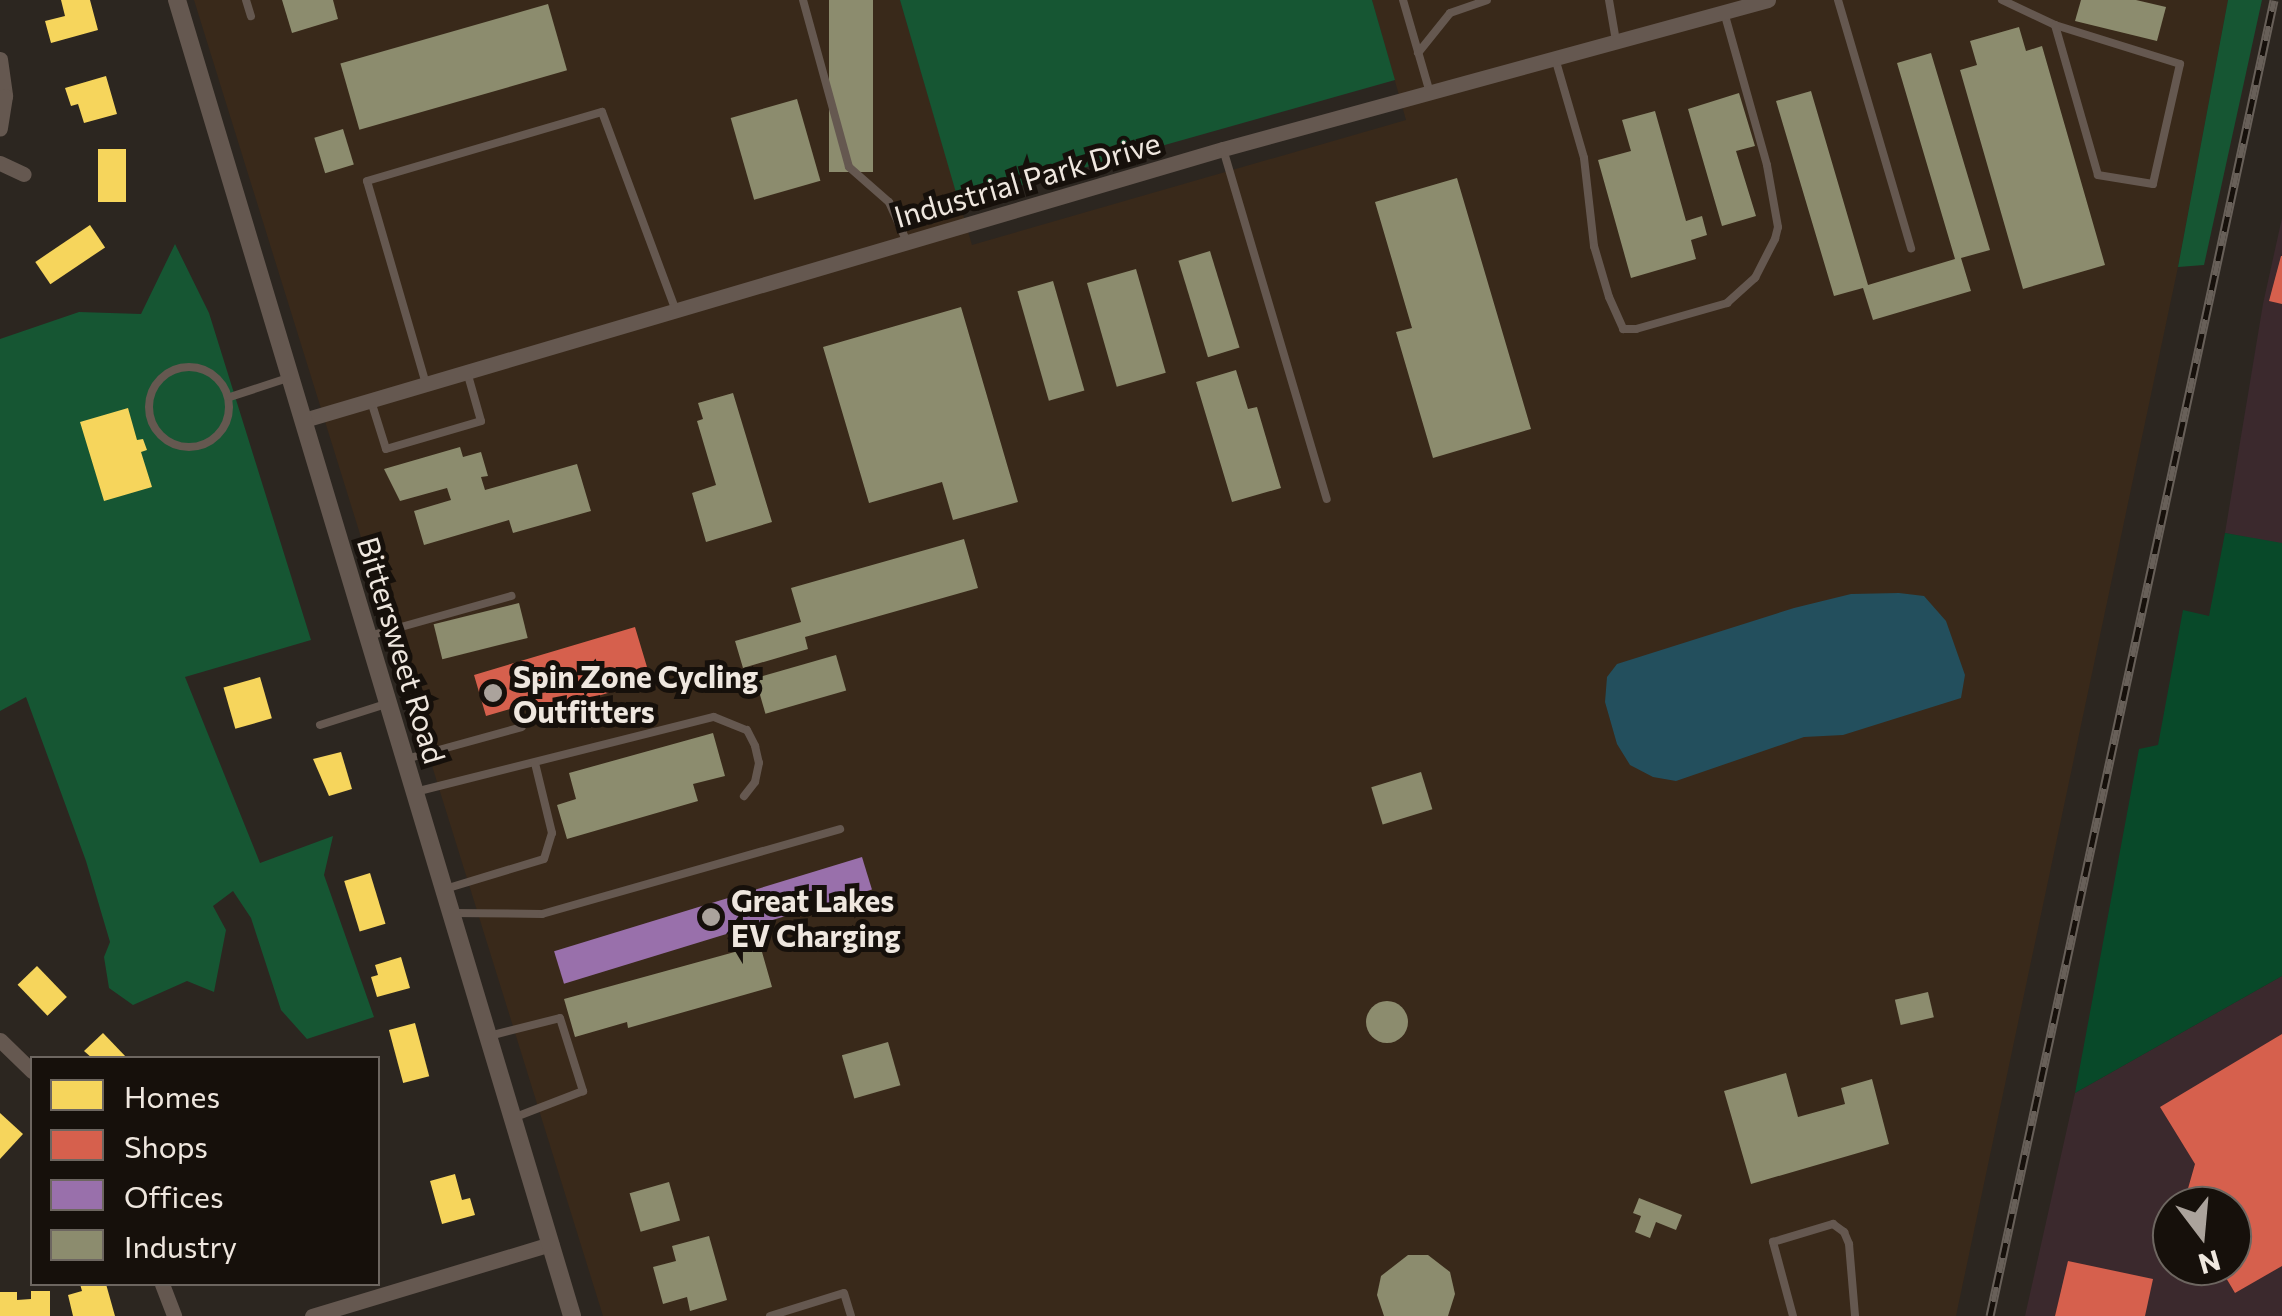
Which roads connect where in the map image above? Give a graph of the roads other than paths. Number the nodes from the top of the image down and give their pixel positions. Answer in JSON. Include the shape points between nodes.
{"nodes":[{"id":1,"x":177,"y":0,"type":"edge"},
{"id":2,"x":246,"y":0,"type":"edge"},
{"id":3,"x":803,"y":0,"type":"edge"},
{"id":4,"x":1402,"y":0,"type":"edge"},
{"id":5,"x":1487,"y":0,"type":"edge"},
{"id":6,"x":1609,"y":0,"type":"edge"},
{"id":7,"x":1768,"y":0,"type":"edge"},
{"id":8,"x":1838,"y":0,"type":"edge"},
{"id":9,"x":2002,"y":0,"type":"edge"},
{"id":10,"x":1724,"y":12,"type":"junction"},
{"id":11,"x":252,"y":16,"type":"dead end"},
{"id":12,"x":2055,"y":25,"type":"junction"},
{"id":13,"x":1616,"y":42,"type":"junction"},
{"id":14,"x":1418,"y":54,"type":"junction"},
{"id":15,"x":1555,"y":58,"type":"junction"},
{"id":16,"x":0,"y":59,"type":"edge"},
{"id":17,"x":1430,"y":93,"type":"junction"},
{"id":18,"x":0,"y":129,"type":"edge"},
{"id":19,"x":1223,"y":150,"type":"junction"},
{"id":20,"x":0,"y":163,"type":"edge"},
{"id":21,"x":24,"y":174,"type":"dead end"},
{"id":22,"x":907,"y":242,"type":"junction"},
{"id":23,"x":1910,"y":248,"type":"dead end"},
{"id":24,"x":676,"y":311,"type":"junction"},
{"id":25,"x":466,"y":372,"type":"junction"},
{"id":26,"x":291,"y":377,"type":"junction"},
{"id":27,"x":426,"y":384,"type":"junction"},
{"id":28,"x":230,"y":397,"type":"junction"},
{"id":29,"x":372,"y":401,"type":"junction"},
{"id":30,"x":304,"y":420,"type":"junction"},
{"id":31,"x":1327,"y":498,"type":"dead end"},
{"id":32,"x":511,"y":596,"type":"dead end"},
{"id":33,"x":369,"y":636,"type":"junction"},
{"id":34,"x":388,"y":703,"type":"junction"},
{"id":35,"x":320,"y":725,"type":"dead end"},
{"id":36,"x":522,"y":728,"type":"dead end"},
{"id":37,"x":406,"y":759,"type":"junction"},
{"id":38,"x":535,"y":762,"type":"junction"},
{"id":39,"x":416,"y":792,"type":"junction"},
{"id":40,"x":744,"y":796,"type":"dead end"},
{"id":41,"x":840,"y":829,"type":"dead end"},
{"id":42,"x":445,"y":889,"type":"junction"},
{"id":43,"x":452,"y":912,"type":"junction"},
{"id":44,"x":489,"y":1036,"type":"junction"},
{"id":45,"x":0,"y":1040,"type":"edge"},
{"id":46,"x":30,"y":1069,"type":"edge"},
{"id":47,"x":513,"y":1118,"type":"junction"},
{"id":48,"x":551,"y":1244,"type":"junction"},
{"id":49,"x":163,"y":1286,"type":"edge"},
{"id":50,"x":174,"y":1316,"type":"edge"},
{"id":51,"x":312,"y":1316,"type":"edge"},
{"id":52,"x":572,"y":1316,"type":"edge"},
{"id":53,"x":770,"y":1316,"type":"edge"},
{"id":54,"x":851,"y":1316,"type":"edge"},
{"id":55,"x":1793,"y":1316,"type":"edge"},
{"id":56,"x":1855,"y":1316,"type":"edge"}],
"edges":[{"from":1,"to":26,"type":"street","name":"Bittersweet Road"},
{"from":2,"to":11,"type":"lane"},
{"from":3,"to":22,"type":"lane","via":[[849,167],[889,202]]},
{"from":4,"to":14,"type":"lane"},
{"from":5,"to":14,"type":"lane","via":[[1450,13]]},
{"from":6,"to":13,"type":"lane"},
{"from":7,"to":10,"type":"street","name":"Industrial Park Drive"},
{"from":8,"to":23,"type":"lane"},
{"from":9,"to":12,"type":"lane"},
{"from":10,"to":13,"type":"street","name":"Industrial Park Drive"},
{"from":10,"to":15,"type":"lane","via":[[1770,178],[1776,239],[1755,278],[1727,302],[1636,329],[1623,328],[1609,297],[1594,246],[1584,158]]},
{"from":12,"to":12,"type":"lane","via":[[2180,64],[2153,184],[2098,175]]},
{"from":13,"to":15,"type":"street","name":"Industrial Park Drive"},
{"from":14,"to":17,"type":"lane"},
{"from":15,"to":17,"type":"street","name":"Industrial Park Drive"},
{"from":16,"to":18,"type":"street"},
{"from":17,"to":19,"type":"street","name":"Industrial Park Drive"},
{"from":19,"to":22,"type":"street","name":"Industrial Park Drive"},
{"from":19,"to":31,"type":"lane"},
{"from":20,"to":21,"type":"street"},
{"from":22,"to":24,"type":"street","name":"Industrial Park Drive"},
{"from":24,"to":25,"type":"street","name":"Industrial Park Drive"},
{"from":24,"to":27,"type":"lane","via":[[602,112],[367,181]]},
{"from":25,"to":27,"type":"street","name":"Industrial Park Drive"},
{"from":25,"to":29,"type":"lane","via":[[481,421],[386,449]]},
{"from":26,"to":28,"type":"lane"},
{"from":26,"to":30,"type":"street","name":"Bittersweet Road"},
{"from":27,"to":29,"type":"street","name":"Industrial Park Drive"},
{"from":28,"to":28,"type":"lane","via":[[215,376],[180,369],[150,392],[150,419],[167,442],[194,447],[226,423]]},
{"from":29,"to":30,"type":"street","name":"Industrial Park Drive"},
{"from":30,"to":33,"type":"street","name":"Bittersweet Road"},
{"from":32,"to":33,"type":"lane"},
{"from":33,"to":34,"type":"street","name":"Bittersweet Road"},
{"from":34,"to":35,"type":"lane"},
{"from":34,"to":37,"type":"street","name":"Bittersweet Road"},
{"from":36,"to":37,"type":"lane"},
{"from":37,"to":39,"type":"street","name":"Bittersweet Road"},
{"from":38,"to":39,"type":"lane"},
{"from":38,"to":40,"type":"lane","via":[[714,717],[746,730],[755,746],[760,764]]},
{"from":38,"to":42,"type":"lane","via":[[552,834],[544,859]]},
{"from":39,"to":42,"type":"street","name":"Bittersweet Road"},
{"from":41,"to":43,"type":"lane","via":[[542,914]]},
{"from":42,"to":43,"type":"street","name":"Bittersweet Road"},
{"from":43,"to":44,"type":"street","name":"Bittersweet Road"},
{"from":44,"to":47,"type":"street","name":"Bittersweet Road"},
{"from":44,"to":47,"type":"lane","via":[[560,1018],[583,1092]]},
{"from":45,"to":46,"type":"street"},
{"from":47,"to":48,"type":"street","name":"Bittersweet Road"},
{"from":48,"to":51,"type":"street"},
{"from":48,"to":52,"type":"street","name":"Bittersweet Road"},
{"from":49,"to":50,"type":"street"},
{"from":53,"to":54,"type":"lane","via":[[842,1294]]},
{"from":55,"to":56,"type":"lane","via":[[1773,1242],[1833,1224],[1849,1244]]}]}
